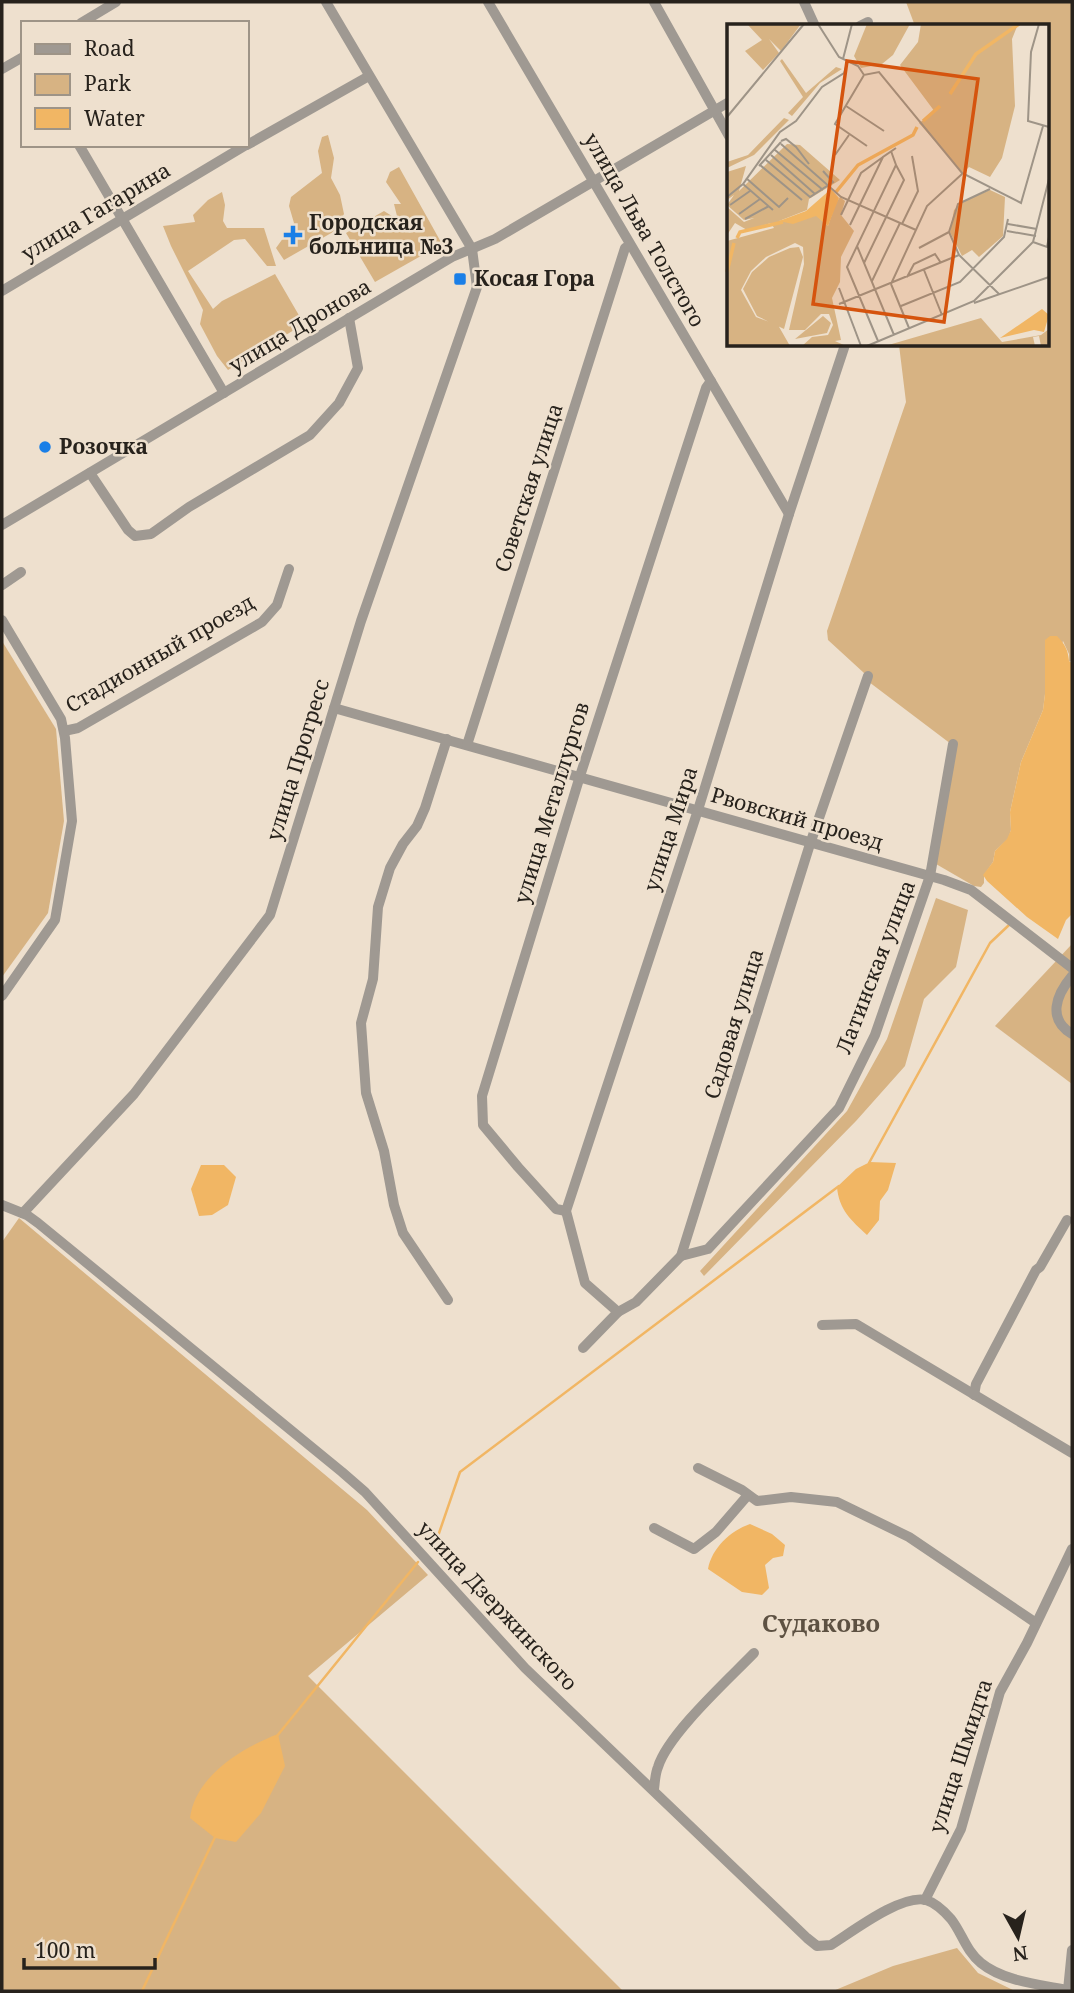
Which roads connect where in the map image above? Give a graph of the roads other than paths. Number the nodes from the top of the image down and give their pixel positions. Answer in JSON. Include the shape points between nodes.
{"nodes":[{"id":1,"x":117,"y":2,"type":"edge"},
{"id":2,"x":326,"y":2,"type":"edge"},
{"id":3,"x":488,"y":2,"type":"edge"},
{"id":4,"x":654,"y":2,"type":"edge"},
{"id":5,"x":804,"y":2,"type":"edge"},
{"id":6,"x":84,"y":21,"type":"edge"},
{"id":7,"x":814,"y":24,"type":"edge"},
{"id":8,"x":21,"y":58,"type":"edge"},
{"id":9,"x":2,"y":69,"type":"edge"},
{"id":10,"x":369,"y":76,"type":"junction"},
{"id":11,"x":727,"y":103,"type":"edge"},
{"id":12,"x":715,"y":111,"type":"junction"},
{"id":13,"x":727,"y":132,"type":"edge"},
{"id":14,"x":248,"y":144,"type":"edge"},
{"id":15,"x":80,"y":147,"type":"edge"},
{"id":16,"x":243,"y":147,"type":"edge"},
{"id":17,"x":593,"y":182,"type":"junction"},
{"id":18,"x":122,"y":219,"type":"junction"},
{"id":19,"x":630,"y":245,"type":"junction"},
{"id":20,"x":472,"y":248,"type":"junction"},
{"id":21,"x":2,"y":291,"type":"edge"},
{"id":22,"x":349,"y":318,"type":"junction"},
{"id":23,"x":845,"y":346,"type":"edge"},
{"id":24,"x":711,"y":381,"type":"junction"},
{"id":25,"x":225,"y":393,"type":"junction"},
{"id":26,"x":90,"y":473,"type":"junction"},
{"id":27,"x":789,"y":514,"type":"junction"},
{"id":28,"x":2,"y":525,"type":"edge"},
{"id":29,"x":289,"y":569,"type":"dead end"},
{"id":30,"x":21,"y":572,"type":"dead end"},
{"id":31,"x":2,"y":585,"type":"edge"},
{"id":32,"x":2,"y":620,"type":"edge"},
{"id":33,"x":867,"y":676,"type":"dead end"},
{"id":34,"x":334,"y":708,"type":"junction"},
{"id":35,"x":64,"y":731,"type":"junction"},
{"id":36,"x":447,"y":739,"type":"junction"},
{"id":37,"x":467,"y":744,"type":"junction"},
{"id":38,"x":953,"y":744,"type":"dead end"},
{"id":39,"x":580,"y":776,"type":"junction"},
{"id":40,"x":698,"y":810,"type":"junction"},
{"id":41,"x":810,"y":844,"type":"junction"},
{"id":42,"x":930,"y":876,"type":"junction"},
{"id":43,"x":1069,"y":966,"type":"edge"},
{"id":44,"x":1072,"y":976,"type":"edge"},
{"id":45,"x":2,"y":996,"type":"edge"},
{"id":46,"x":1072,"y":1034,"type":"edge"},
{"id":47,"x":2,"y":1205,"type":"edge"},
{"id":48,"x":566,"y":1211,"type":"junction"},
{"id":49,"x":23,"y":1213,"type":"junction"},
{"id":50,"x":1067,"y":1220,"type":"dead end"},
{"id":51,"x":681,"y":1256,"type":"junction"},
{"id":52,"x":448,"y":1300,"type":"dead end"},
{"id":53,"x":618,"y":1312,"type":"junction"},
{"id":54,"x":821,"y":1325,"type":"dead end"},
{"id":55,"x":583,"y":1348,"type":"dead end"},
{"id":56,"x":974,"y":1395,"type":"junction"},
{"id":57,"x":1072,"y":1453,"type":"edge"},
{"id":58,"x":698,"y":1468,"type":"dead end"},
{"id":59,"x":748,"y":1495,"type":"junction"},
{"id":60,"x":654,"y":1528,"type":"dead end"},
{"id":61,"x":1072,"y":1549,"type":"edge"},
{"id":62,"x":1036,"y":1623,"type":"junction"},
{"id":63,"x":754,"y":1653,"type":"dead end"},
{"id":64,"x":654,"y":1789,"type":"junction"},
{"id":65,"x":925,"y":1900,"type":"junction"},
{"id":66,"x":1072,"y":1950,"type":"edge"},
{"id":67,"x":1070,"y":1991,"type":"edge"}],
"edges":[{"from":1,"to":6,"type":"street"},
{"from":2,"to":10,"type":"street"},
{"from":3,"to":17,"type":"street","name":"улица Льва Толстого"},
{"from":4,"to":12,"type":"street"},
{"from":5,"to":7,"type":"street"},
{"from":8,"to":9,"type":"street"},
{"from":10,"to":14,"type":"street","name":"улица Гагарина"},
{"from":10,"to":20,"type":"street"},
{"from":11,"to":12,"type":"street","name":"улица Дронова"},
{"from":12,"to":13,"type":"street"},
{"from":12,"to":17,"type":"street","name":"улица Дронова"},
{"from":15,"to":18,"type":"street"},
{"from":16,"to":18,"type":"street","name":"улица Гагарина"},
{"from":17,"to":19,"type":"street","name":"улица Льва Толстого"},
{"from":17,"to":20,"type":"street","name":"улица Дронова"},
{"from":18,"to":21,"type":"street","name":"улица Гагарина"},
{"from":18,"to":25,"type":"street"},
{"from":19,"to":24,"type":"street","name":"улица Льва Толстого"},
{"from":19,"to":37,"type":"street","name":"Советская улица","via":[[625,248]]},
{"from":20,"to":22,"type":"street","name":"улица Дронова"},
{"from":20,"to":34,"type":"street","name":"улица Прогресс","via":[[477,287]]},
{"from":22,"to":25,"type":"street","name":"улица Дронова"},
{"from":22,"to":26,"type":"street","via":[[358,368],[339,402],[310,435],[151,534],[135,536],[128,530]]},
{"from":23,"to":27,"type":"street","name":"улица Мира"},
{"from":24,"to":27,"type":"street","name":"улица Льва Толстого"},
{"from":24,"to":39,"type":"street","name":"улица Металлургов"},
{"from":25,"to":26,"type":"street","name":"улица Дронова"},
{"from":26,"to":28,"type":"street","name":"улица Дронова"},
{"from":27,"to":40,"type":"street","name":"улица Мира"},
{"from":29,"to":35,"type":"street","name":"Стадионный проезд","via":[[276,605],[262,622]]},
{"from":30,"to":31,"type":"street"},
{"from":32,"to":35,"type":"street"},
{"from":33,"to":41,"type":"street","name":"Садовая улица"},
{"from":34,"to":36,"type":"street","name":"Рвовский проезд"},
{"from":34,"to":49,"type":"street","name":"улица Прогресс","via":[[270,915],[134,1094]]},
{"from":35,"to":45,"type":"street","via":[[72,821],[55,920]]},
{"from":36,"to":37,"type":"street","name":"Рвовский проезд"},
{"from":36,"to":52,"type":"street","via":[[418,826],[390,868],[378,907],[373,979],[361,1023],[366,1093],[394,1205],[403,1233]]},
{"from":37,"to":39,"type":"street","name":"Рвовский проезд"},
{"from":38,"to":42,"type":"street","name":"Латинская улица"},
{"from":39,"to":40,"type":"street","name":"Рвовский проезд"},
{"from":39,"to":48,"type":"street","name":"улица Металлургов","via":[[482,1096],[483,1125],[555,1209]]},
{"from":40,"to":41,"type":"street","name":"Рвовский проезд"},
{"from":40,"to":48,"type":"street","name":"улица Мира"},
{"from":41,"to":42,"type":"street","name":"Рвовский проезд"},
{"from":41,"to":51,"type":"street","name":"Садовая улица"},
{"from":42,"to":43,"type":"street","name":"Рвовский проезд","via":[[971,890]]},
{"from":42,"to":51,"type":"street","name":"Латинская улица","via":[[875,1035],[839,1108],[708,1248]]},
{"from":44,"to":46,"type":"street","via":[[1063,987],[1056,1012],[1063,1028]]},
{"from":47,"to":49,"type":"street","name":"улица Дзержинского"},
{"from":48,"to":53,"type":"street","via":[[585,1283]]},
{"from":49,"to":64,"type":"street","name":"улица Дзержинского","via":[[357,1485],[525,1668]]},
{"from":50,"to":56,"type":"street","via":[[1036,1270]]},
{"from":51,"to":53,"type":"street","name":"Садовая улица","via":[[636,1302]]},
{"from":53,"to":55,"type":"street","name":"Садовая улица"},
{"from":54,"to":56,"type":"street","via":[[856,1324]]},
{"from":56,"to":57,"type":"street"},
{"from":58,"to":59,"type":"street"},
{"from":59,"to":60,"type":"street","via":[[694,1549]]},
{"from":59,"to":62,"type":"street","via":[[757,1501],[791,1497],[837,1502],[909,1537]]},
{"from":61,"to":62,"type":"street","name":"улица Шмидта"},
{"from":62,"to":65,"type":"street","name":"улица Шмидта","via":[[1000,1692],[961,1829]]},
{"from":63,"to":64,"type":"street","via":[[683,1728],[657,1768]]},
{"from":64,"to":65,"type":"street","name":"улица Дзержинского","via":[[817,1945],[831,1945],[900,1903]]},
{"from":65,"to":67,"type":"street","via":[[943,1909],[982,1964],[1002,1974]]},
{"from":66,"to":67,"type":"street"}]}
